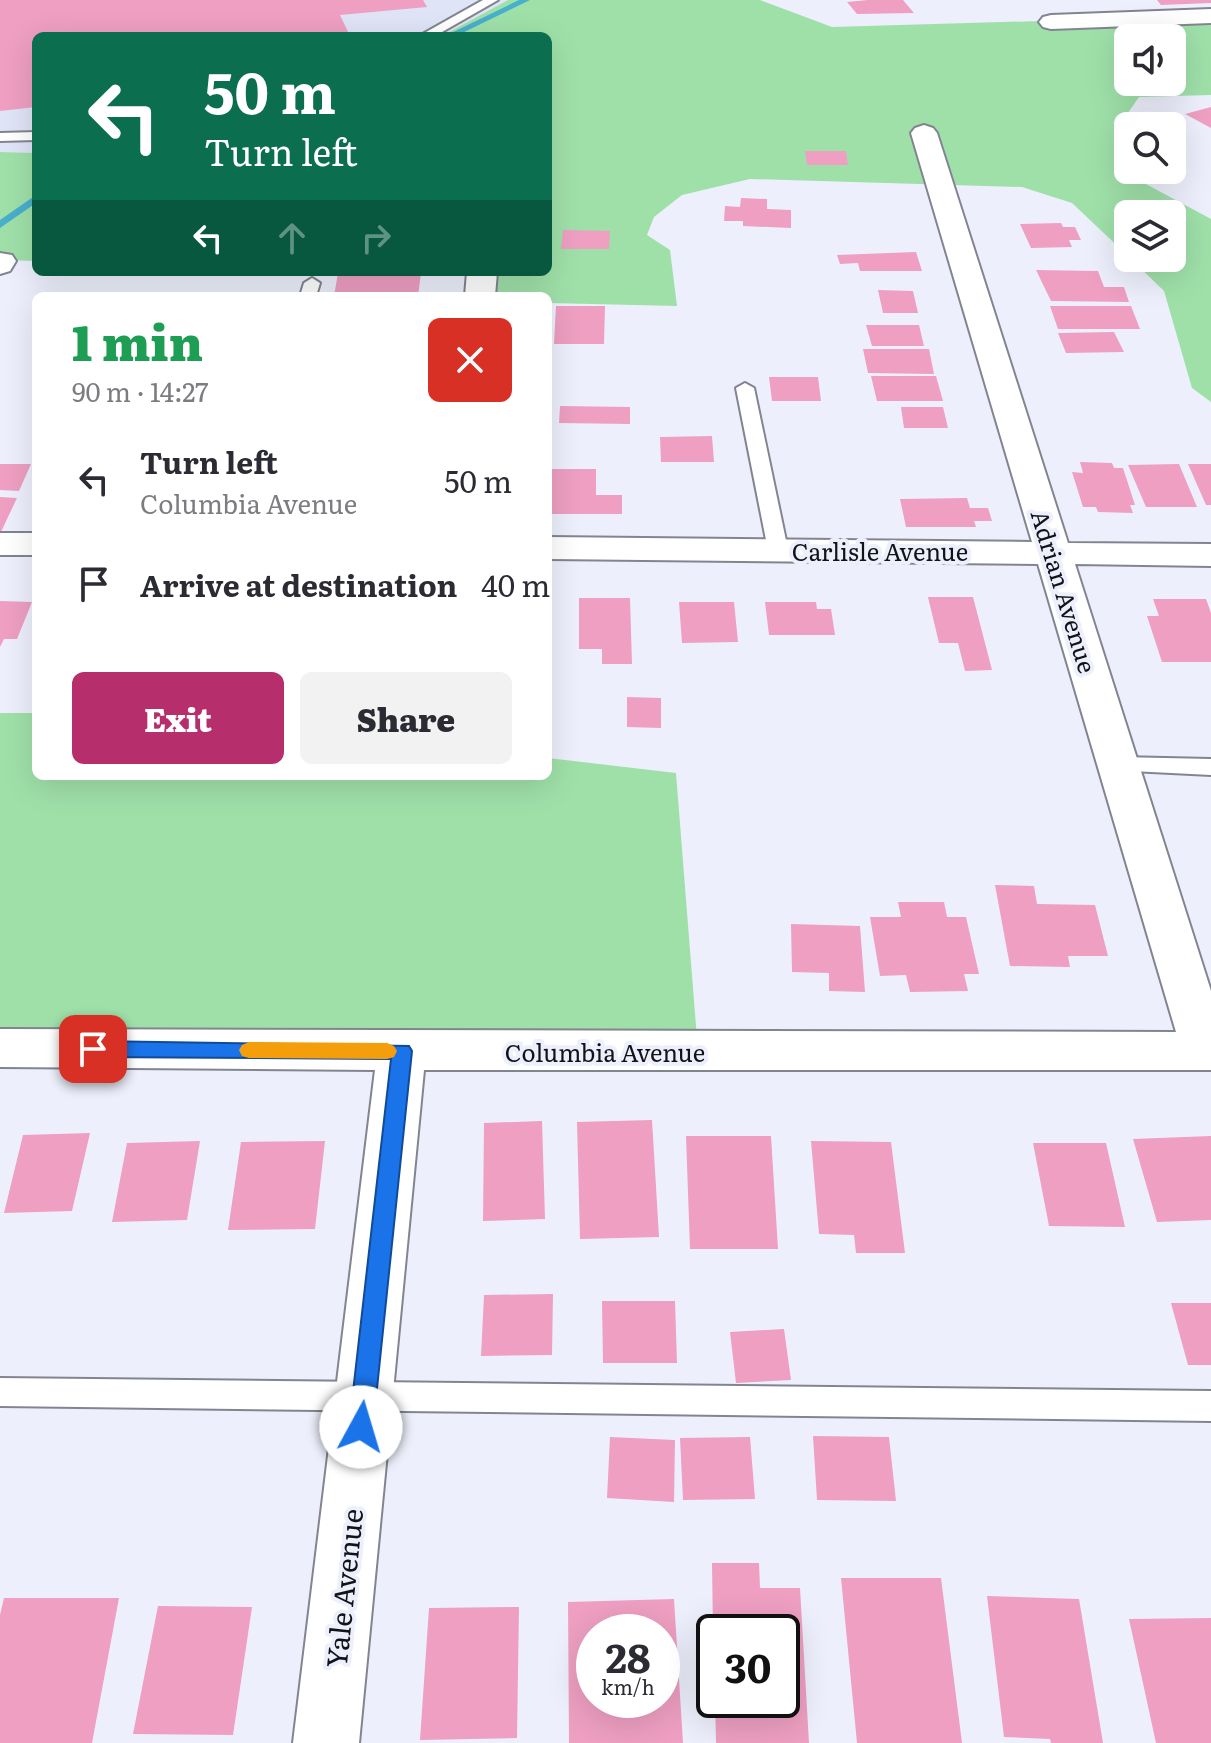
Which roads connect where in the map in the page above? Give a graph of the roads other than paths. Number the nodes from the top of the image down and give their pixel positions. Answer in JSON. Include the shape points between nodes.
{"nodes":[{"id":1,"x":492,"y":0,"type":"edge"},
{"id":2,"x":1211,"y":16,"type":"edge"},
{"id":3,"x":1051,"y":22,"type":"dead end"},
{"id":4,"x":432,"y":32,"type":"edge"},
{"id":5,"x":924,"y":133,"type":"dead end"},
{"id":6,"x":32,"y":136,"type":"edge"},
{"id":7,"x":0,"y":137,"type":"edge"},
{"id":8,"x":745,"y":388,"type":"dead end"},
{"id":9,"x":0,"y":544,"type":"edge"},
{"id":10,"x":32,"y":544,"type":"edge"},
{"id":11,"x":552,"y":548,"type":"edge"},
{"id":12,"x":778,"y":550,"type":"junction"},
{"id":13,"x":1053,"y":551,"type":"junction"},
{"id":14,"x":1211,"y":555,"type":"edge"},
{"id":15,"x":1119,"y":765,"type":"junction"},
{"id":16,"x":1211,"y":767,"type":"edge"},
{"id":17,"x":0,"y":1048,"type":"edge"},
{"id":18,"x":402,"y":1051,"type":"junction"},
{"id":19,"x":1208,"y":1051,"type":"edge"},
{"id":20,"x":0,"y":1392,"type":"edge"},
{"id":21,"x":364,"y":1395,"type":"junction"},
{"id":22,"x":1211,"y":1406,"type":"edge"},
{"id":23,"x":326,"y":1743,"type":"edge"}],
"edges":[{"from":1,"to":4,"type":"lane"},
{"from":2,"to":3,"type":"street"},
{"from":5,"to":13,"type":"street","name":"Adrian Avenue"},
{"from":6,"to":7,"type":"lane"},
{"from":8,"to":12,"type":"lane"},
{"from":9,"to":10,"type":"street"},
{"from":11,"to":12,"type":"street","name":"Carlisle Avenue"},
{"from":12,"to":13,"type":"street","name":"Carlisle Avenue"},
{"from":13,"to":14,"type":"street","name":"Carlisle Avenue"},
{"from":13,"to":15,"type":"street","name":"Adrian Avenue"},
{"from":15,"to":16,"type":"lane"},
{"from":15,"to":19,"type":"street","name":"Adrian Avenue"},
{"from":17,"to":18,"type":"street","name":"Columbia Avenue"},
{"from":18,"to":19,"type":"street","name":"Columbia Avenue"},
{"from":18,"to":21,"type":"street","name":"Yale Avenue"},
{"from":20,"to":21,"type":"lane"},
{"from":21,"to":22,"type":"lane"},
{"from":21,"to":23,"type":"street","name":"Yale Avenue"}]}
